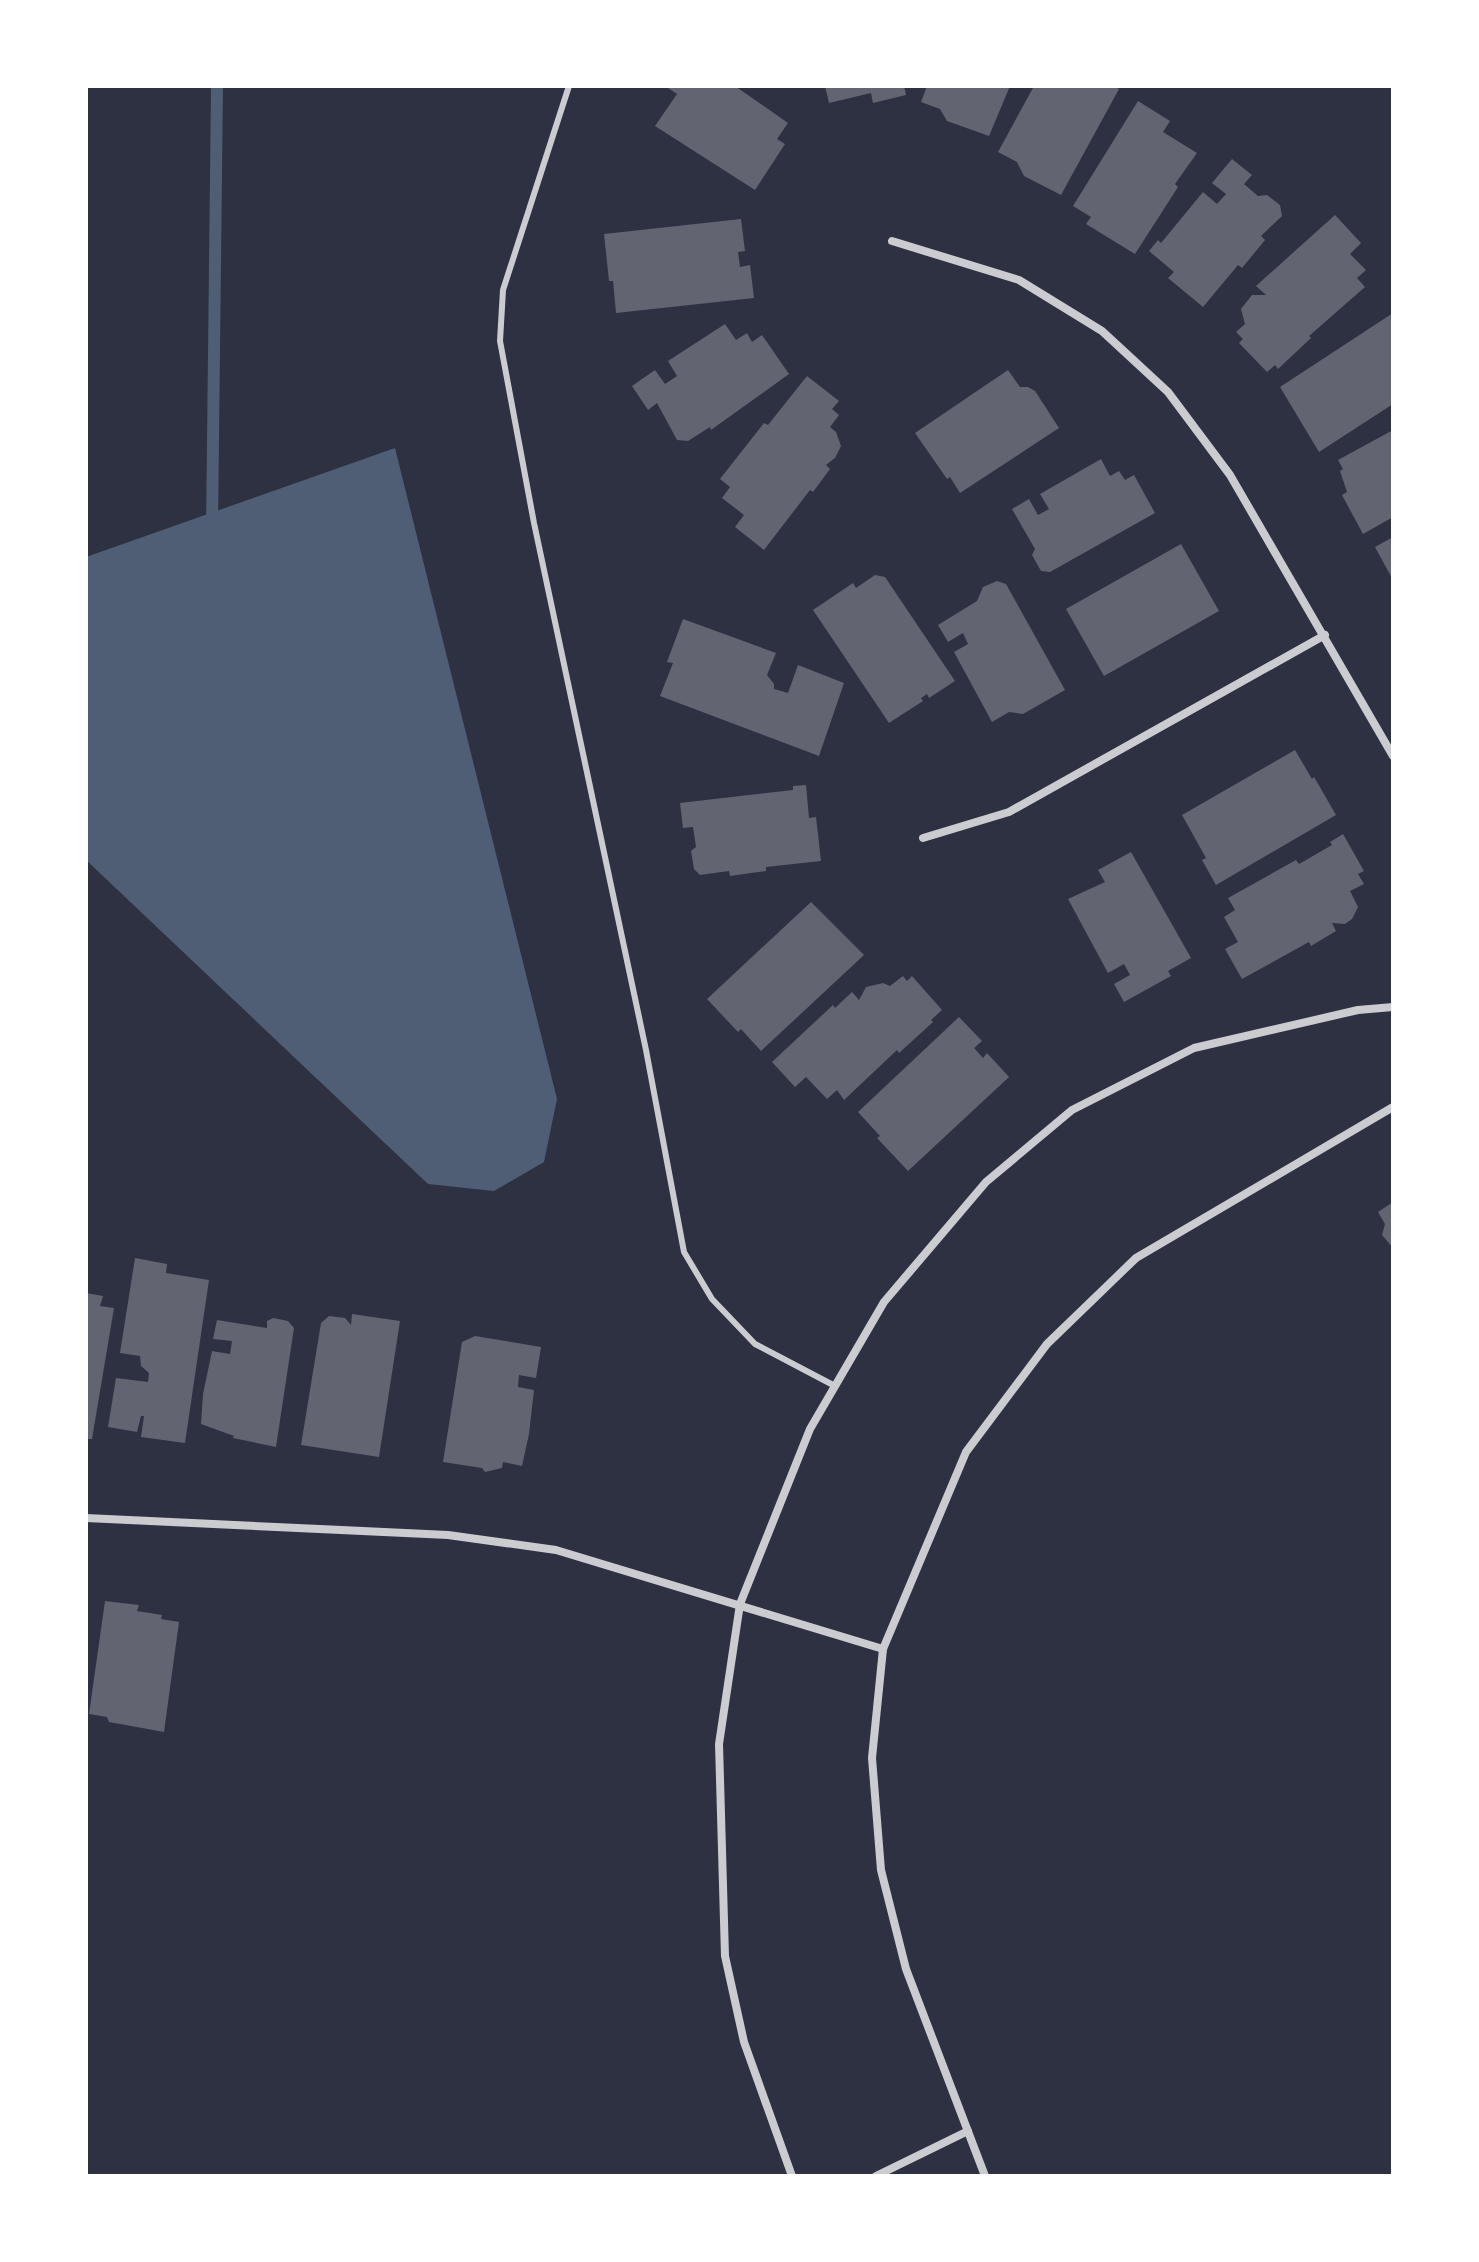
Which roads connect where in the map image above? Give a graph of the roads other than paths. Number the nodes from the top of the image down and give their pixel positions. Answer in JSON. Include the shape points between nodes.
{"nodes":[{"id":1,"x":569,"y":86,"type":"edge"},
{"id":2,"x":892,"y":241,"type":"dead end"},
{"id":3,"x":1325,"y":635,"type":"junction"},
{"id":4,"x":1393,"y":756,"type":"edge"},
{"id":5,"x":923,"y":838,"type":"dead end"},
{"id":6,"x":1393,"y":1007,"type":"edge"},
{"id":7,"x":1393,"y":1107,"type":"edge"},
{"id":8,"x":835,"y":1386,"type":"junction"},
{"id":9,"x":86,"y":1518,"type":"edge"},
{"id":10,"x":740,"y":1604,"type":"junction"},
{"id":11,"x":883,"y":1649,"type":"junction"},
{"id":12,"x":968,"y":2131,"type":"junction"},
{"id":13,"x":792,"y":2176,"type":"edge"},
{"id":14,"x":876,"y":2176,"type":"edge"},
{"id":15,"x":985,"y":2176,"type":"edge"}],
"edges":[{"from":1,"to":8,"type":"lane","via":[[503,290],[500,341],[534,523],[684,1252],[712,1299],[755,1344]]},
{"from":2,"to":3,"type":"street","via":[[1019,280],[1102,331],[1168,392],[1230,475]]},
{"from":3,"to":4,"type":"street"},
{"from":3,"to":5,"type":"street","via":[[1009,812]]},
{"from":6,"to":8,"type":"street","via":[[1358,1010],[1194,1048],[1072,1110],[986,1182],[884,1302]]},
{"from":7,"to":11,"type":"street","via":[[1136,1258],[1047,1344],[966,1452]]},
{"from":8,"to":10,"type":"street","via":[[810,1429]]},
{"from":9,"to":10,"type":"street","via":[[448,1535],[556,1550]]},
{"from":10,"to":11,"type":"street"},
{"from":10,"to":13,"type":"street","via":[[719,1744],[725,1956],[744,2042]]},
{"from":11,"to":12,"type":"street","via":[[872,1758],[881,1870],[906,1969]]},
{"from":12,"to":14,"type":"street"},
{"from":12,"to":15,"type":"street"}]}
